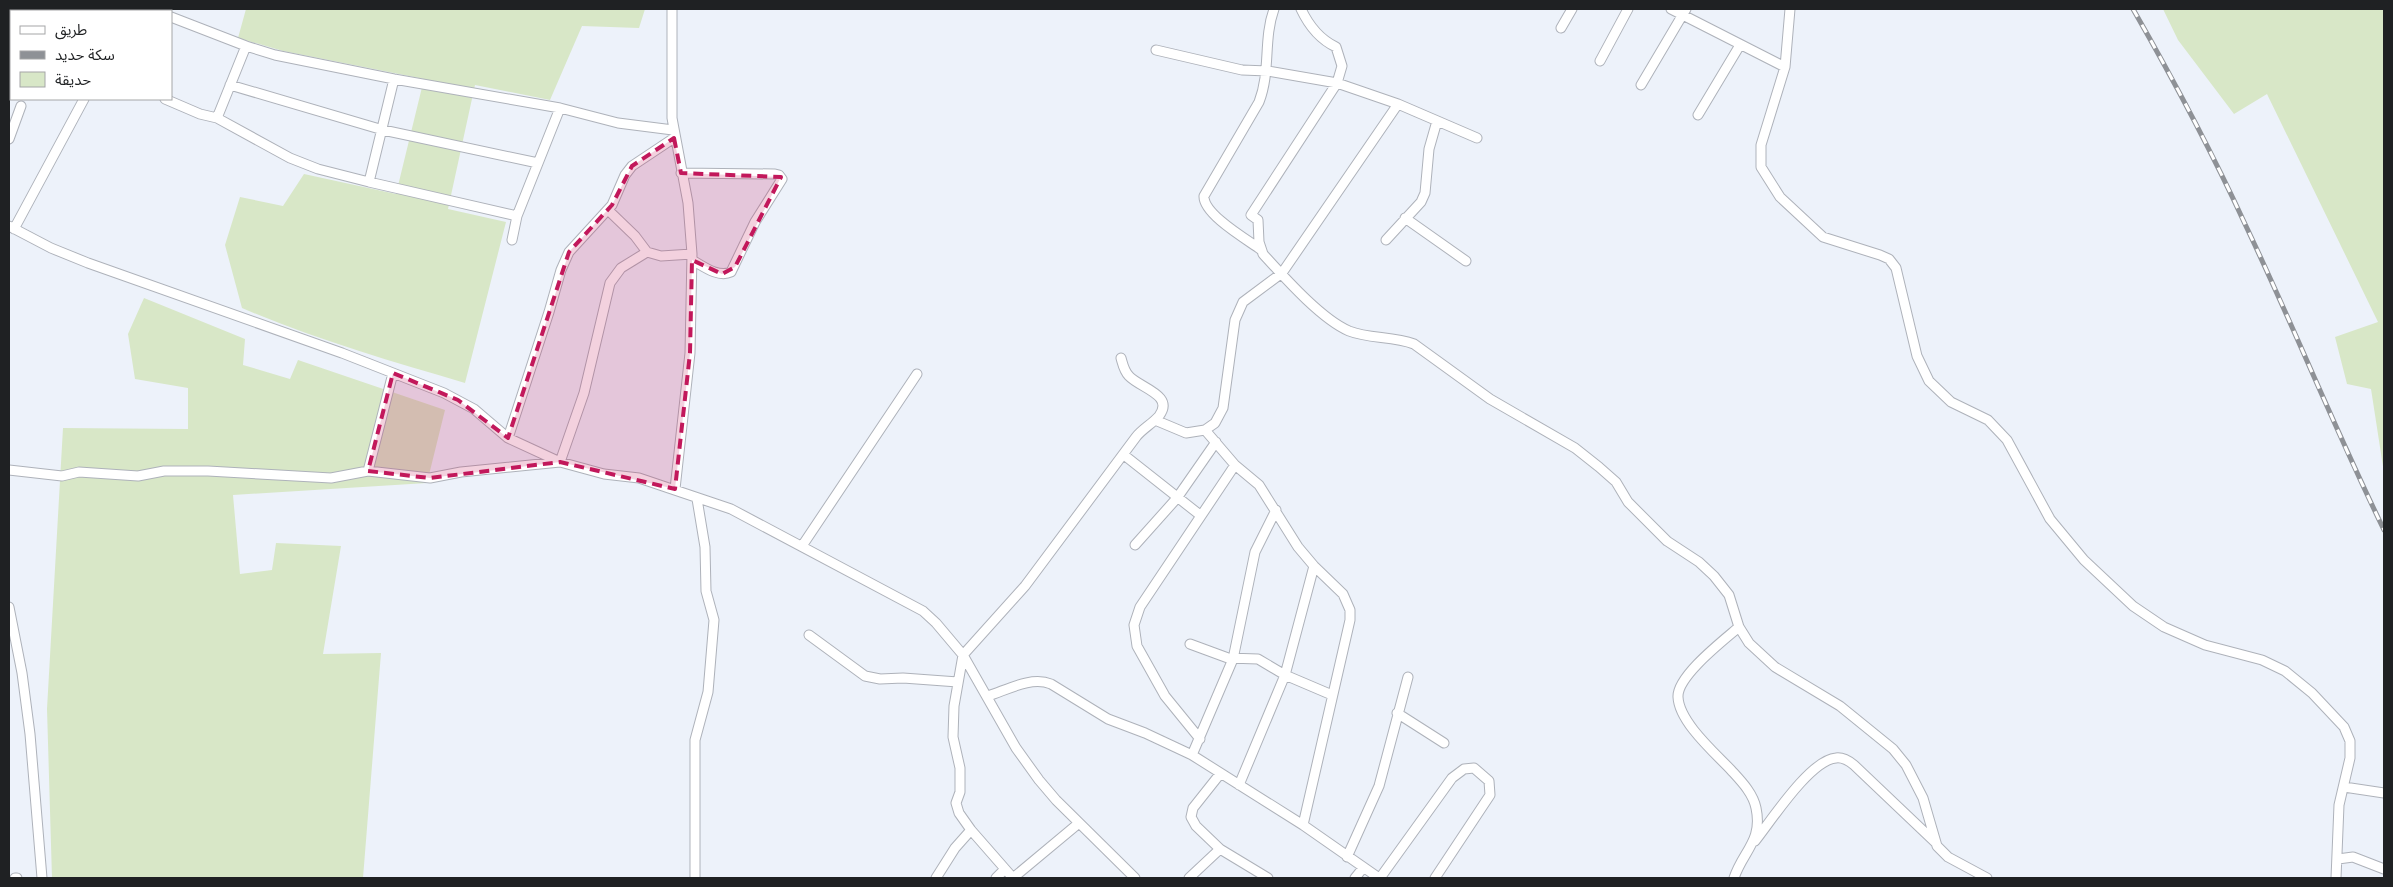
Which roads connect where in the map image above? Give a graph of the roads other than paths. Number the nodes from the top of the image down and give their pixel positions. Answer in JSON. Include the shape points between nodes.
{"nodes":[{"id":1,"x":672,"y":9,"type":"edge"},
{"id":2,"x":1274,"y":9,"type":"edge"},
{"id":3,"x":1301,"y":9,"type":"edge"},
{"id":4,"x":1572,"y":9,"type":"edge"},
{"id":5,"x":1628,"y":9,"type":"edge"},
{"id":6,"x":1671,"y":9,"type":"edge"},
{"id":7,"x":1790,"y":9,"type":"edge"},
{"id":8,"x":1684,"y":12,"type":"edge"},
{"id":9,"x":172,"y":17,"type":"edge"},
{"id":10,"x":1561,"y":28,"type":"dead end"},
{"id":11,"x":1740,"y":45,"type":"junction"},
{"id":12,"x":246,"y":46,"type":"junction"},
{"id":13,"x":1156,"y":50,"type":"dead end"},
{"id":14,"x":1600,"y":60,"type":"dead end"},
{"id":15,"x":1785,"y":68,"type":"junction"},
{"id":16,"x":1268,"y":71,"type":"junction"},
{"id":17,"x":394,"y":79,"type":"junction"},
{"id":18,"x":1337,"y":83,"type":"junction"},
{"id":19,"x":230,"y":85,"type":"junction"},
{"id":20,"x":1642,"y":86,"type":"dead end"},
{"id":21,"x":83,"y":100,"type":"edge"},
{"id":22,"x":168,"y":100,"type":"edge"},
{"id":23,"x":1398,"y":104,"type":"junction"},
{"id":24,"x":21,"y":106,"type":"dead end"},
{"id":25,"x":560,"y":108,"type":"junction"},
{"id":26,"x":1698,"y":116,"type":"dead end"},
{"id":27,"x":218,"y":118,"type":"junction"},
{"id":28,"x":1437,"y":121,"type":"junction"},
{"id":29,"x":383,"y":130,"type":"junction"},
{"id":30,"x":674,"y":134,"type":"junction"},
{"id":31,"x":9,"y":138,"type":"edge"},
{"id":32,"x":1477,"y":138,"type":"dead end"},
{"id":33,"x":538,"y":163,"type":"junction"},
{"id":34,"x":682,"y":173,"type":"junction"},
{"id":35,"x":369,"y":182,"type":"junction"},
{"id":36,"x":608,"y":210,"type":"junction"},
{"id":37,"x":517,"y":216,"type":"junction"},
{"id":38,"x":1405,"y":218,"type":"junction"},
{"id":39,"x":12,"y":228,"type":"edge"},
{"id":40,"x":512,"y":240,"type":"dead end"},
{"id":41,"x":1386,"y":240,"type":"dead end"},
{"id":42,"x":1260,"y":249,"type":"junction"},
{"id":43,"x":647,"y":252,"type":"junction"},
{"id":44,"x":692,"y":257,"type":"junction"},
{"id":45,"x":1466,"y":261,"type":"dead end"},
{"id":46,"x":1282,"y":273,"type":"junction"},
{"id":47,"x":1121,"y":358,"type":"dead end"},
{"id":48,"x":394,"y":373,"type":"junction"},
{"id":49,"x":917,"y":374,"type":"dead end"},
{"id":50,"x":1155,"y":420,"type":"junction"},
{"id":51,"x":1206,"y":430,"type":"junction"},
{"id":52,"x":508,"y":438,"type":"junction"},
{"id":53,"x":1216,"y":442,"type":"junction"},
{"id":54,"x":1124,"y":455,"type":"junction"},
{"id":55,"x":560,"y":462,"type":"junction"},
{"id":56,"x":1235,"y":465,"type":"junction"},
{"id":57,"x":9,"y":470,"type":"edge"},
{"id":58,"x":368,"y":471,"type":"junction"},
{"id":59,"x":675,"y":489,"type":"junction"},
{"id":60,"x":1177,"y":498,"type":"junction"},
{"id":61,"x":697,"y":499,"type":"junction"},
{"id":62,"x":1276,"y":510,"type":"junction"},
{"id":63,"x":1200,"y":515,"type":"junction"},
{"id":64,"x":1135,"y":545,"type":"dead end"},
{"id":65,"x":802,"y":546,"type":"junction"},
{"id":66,"x":1314,"y":566,"type":"junction"},
{"id":67,"x":9,"y":607,"type":"edge"},
{"id":68,"x":1739,"y":627,"type":"junction"},
{"id":69,"x":809,"y":635,"type":"dead end"},
{"id":70,"x":1190,"y":644,"type":"dead end"},
{"id":71,"x":963,"y":655,"type":"junction"},
{"id":72,"x":1233,"y":659,"type":"junction"},
{"id":73,"x":1285,"y":675,"type":"junction"},
{"id":74,"x":1408,"y":677,"type":"dead end"},
{"id":75,"x":958,"y":682,"type":"junction"},
{"id":76,"x":1332,"y":695,"type":"junction"},
{"id":77,"x":988,"y":696,"type":"junction"},
{"id":78,"x":1397,"y":713,"type":"junction"},
{"id":79,"x":1200,"y":738,"type":"junction"},
{"id":80,"x":1444,"y":743,"type":"dead end"},
{"id":81,"x":1192,"y":756,"type":"junction"},
{"id":82,"x":1220,"y":774,"type":"junction"},
{"id":83,"x":1239,"y":785,"type":"junction"},
{"id":84,"x":2344,"y":787,"type":"junction"},
{"id":85,"x":2384,"y":793,"type":"edge"},
{"id":86,"x":1079,"y":823,"type":"junction"},
{"id":87,"x":1303,"y":825,"type":"junction"},
{"id":88,"x":971,"y":830,"type":"junction"},
{"id":89,"x":1754,"y":842,"type":"junction"},
{"id":90,"x":1935,"y":842,"type":"junction"},
{"id":91,"x":1220,"y":849,"type":"junction"},
{"id":92,"x":1346,"y":856,"type":"junction"},
{"id":93,"x":2338,"y":859,"type":"junction"},
{"id":94,"x":1363,"y":868,"type":"junction"},
{"id":95,"x":1005,"y":869,"type":"junction"},
{"id":96,"x":2384,"y":869,"type":"edge"},
{"id":97,"x":42,"y":878,"type":"edge"},
{"id":98,"x":695,"y":878,"type":"edge"},
{"id":99,"x":936,"y":878,"type":"edge"},
{"id":100,"x":996,"y":878,"type":"edge"},
{"id":101,"x":1013,"y":878,"type":"edge"},
{"id":102,"x":1133,"y":878,"type":"edge"},
{"id":103,"x":1189,"y":878,"type":"edge"},
{"id":104,"x":1268,"y":878,"type":"edge"},
{"id":105,"x":1355,"y":878,"type":"edge"},
{"id":106,"x":1380,"y":878,"type":"edge"},
{"id":107,"x":1435,"y":878,"type":"edge"},
{"id":108,"x":1734,"y":878,"type":"edge"},
{"id":109,"x":1987,"y":878,"type":"edge"},
{"id":110,"x":2336,"y":878,"type":"edge"}],
"edges":[{"from":1,"to":30,"type":"street","via":[[671,103]]},
{"from":2,"to":16,"type":"street","via":[[1266,44]]},
{"from":3,"to":18,"type":"street","via":[[1322,41],[1336,47],[1342,66]]},
{"from":4,"to":10,"type":"street"},
{"from":5,"to":14,"type":"street"},
{"from":6,"to":8,"type":"street"},
{"from":7,"to":15,"type":"street"},
{"from":8,"to":11,"type":"street"},
{"from":8,"to":20,"type":"street"},
{"from":9,"to":12,"type":"street"},
{"from":11,"to":15,"type":"street"},
{"from":11,"to":26,"type":"street"},
{"from":12,"to":17,"type":"street"},
{"from":12,"to":19,"type":"street"},
{"from":13,"to":16,"type":"street","via":[[1242,70]]},
{"from":15,"to":84,"type":"street","via":[[1761,145],[1761,167],[1780,197],[1823,237],[1880,255],[1896,268],[1917,356],[1929,380],[1951,402],[1988,420],[2007,440],[2050,519],[2084,560],[2115,590],[2147,616],[2181,636],[2275,665],[2312,692],[2344,727],[2350,741]]},
{"from":16,"to":18,"type":"street"},
{"from":16,"to":42,"type":"street","via":[[1259,102],[1204,196],[1209,211]]},
{"from":17,"to":25,"type":"street"},
{"from":17,"to":29,"type":"street"},
{"from":18,"to":23,"type":"street"},
{"from":18,"to":42,"type":"street","via":[[1251,215],[1258,220]]},
{"from":19,"to":27,"type":"street"},
{"from":19,"to":29,"type":"street"},
{"from":21,"to":39,"type":"street"},
{"from":22,"to":27,"type":"street"},
{"from":23,"to":28,"type":"street"},
{"from":23,"to":46,"type":"street"},
{"from":24,"to":31,"type":"street"},
{"from":25,"to":30,"type":"street"},
{"from":25,"to":33,"type":"street"},
{"from":27,"to":35,"type":"street","via":[[290,158]]},
{"from":28,"to":32,"type":"street"},
{"from":28,"to":38,"type":"street","via":[[1429,149],[1425,193]]},
{"from":29,"to":33,"type":"street"},
{"from":29,"to":35,"type":"street"},
{"from":30,"to":34,"type":"street"},
{"from":30,"to":36,"type":"street","via":[[632,166]]},
{"from":33,"to":37,"type":"street"},
{"from":34,"to":44,"type":"street"},
{"from":34,"to":44,"type":"street","via":[[775,174],[782,179],[755,222],[731,272],[714,272]]},
{"from":35,"to":37,"type":"street"},
{"from":36,"to":43,"type":"street"},
{"from":36,"to":52,"type":"street","via":[[564,260]]},
{"from":37,"to":40,"type":"street"},
{"from":38,"to":41,"type":"street"},
{"from":38,"to":45,"type":"street"},
{"from":39,"to":48,"type":"street","via":[[88,263]]},
{"from":42,"to":46,"type":"street"},
{"from":43,"to":44,"type":"street"},
{"from":43,"to":55,"type":"street","via":[[621,268],[610,283],[584,393]]},
{"from":44,"to":59,"type":"street","via":[[690,353]]},
{"from":46,"to":51,"type":"street","via":[[1243,302],[1239,309],[1221,416]]},
{"from":46,"to":68,"type":"street","via":[[1332,321],[1351,332],[1414,344],[1490,399],[1587,457],[1616,482],[1628,502],[1667,541],[1714,576],[1733,603]]},
{"from":47,"to":50,"type":"street","via":[[1128,375],[1161,398],[1163,409]]},
{"from":48,"to":52,"type":"street","via":[[474,409]]},
{"from":48,"to":58,"type":"street"},
{"from":49,"to":65,"type":"street"},
{"from":50,"to":51,"type":"street","via":[[1186,433]]},
{"from":50,"to":54,"type":"street","via":[[1140,431]]},
{"from":51,"to":53,"type":"street"},
{"from":52,"to":55,"type":"street"},
{"from":53,"to":56,"type":"street"},
{"from":53,"to":60,"type":"street"},
{"from":54,"to":60,"type":"street"},
{"from":54,"to":71,"type":"street","via":[[1025,586]]},
{"from":55,"to":58,"type":"street","via":[[430,478]]},
{"from":55,"to":59,"type":"street"},
{"from":56,"to":62,"type":"street","via":[[1256,481]]},
{"from":56,"to":63,"type":"street"},
{"from":57,"to":58,"type":"street","via":[[62,476],[79,472],[138,476],[170,471],[208,471],[331,478]]},
{"from":59,"to":61,"type":"street"},
{"from":60,"to":63,"type":"street"},
{"from":60,"to":64,"type":"street"},
{"from":61,"to":65,"type":"street","via":[[742,513]]},
{"from":61,"to":98,"type":"street","via":[[705,546],[706,591],[714,620],[708,692],[695,740]]},
{"from":62,"to":66,"type":"street","via":[[1298,547]]},
{"from":62,"to":72,"type":"street","via":[[1255,552]]},
{"from":63,"to":79,"type":"street","via":[[1140,608],[1134,625],[1137,646],[1165,696]]},
{"from":65,"to":71,"type":"street","via":[[922,611]]},
{"from":66,"to":73,"type":"street"},
{"from":66,"to":76,"type":"street","via":[[1343,594],[1350,610]]},
{"from":67,"to":97,"type":"street","via":[[30,734]]},
{"from":68,"to":89,"type":"street","via":[[1703,659],[1682,683],[1678,696],[1681,709],[1694,730],[1750,793],[1756,807]]},
{"from":68,"to":90,"type":"street","via":[[1749,643],[1775,667],[1840,706],[1901,758],[1923,798]]},
{"from":69,"to":75,"type":"street","via":[[865,676]]},
{"from":70,"to":72,"type":"street"},
{"from":71,"to":75,"type":"street"},
{"from":71,"to":77,"type":"street"},
{"from":72,"to":73,"type":"street","via":[[1258,659]]},
{"from":72,"to":79,"type":"street"},
{"from":73,"to":76,"type":"street"},
{"from":73,"to":83,"type":"street"},
{"from":74,"to":78,"type":"street"},
{"from":75,"to":88,"type":"street","via":[[953,737],[960,768],[960,792],[956,803]]},
{"from":76,"to":87,"type":"street"},
{"from":77,"to":81,"type":"street","via":[[1029,682],[1044,681],[1108,719]]},
{"from":77,"to":86,"type":"street","via":[[1020,754],[1050,794]]},
{"from":78,"to":80,"type":"street"},
{"from":78,"to":92,"type":"street","via":[[1379,786]]},
{"from":79,"to":81,"type":"street"},
{"from":81,"to":82,"type":"street"},
{"from":82,"to":83,"type":"street"},
{"from":82,"to":91,"type":"street","via":[[1194,808],[1191,817]]},
{"from":83,"to":87,"type":"street"},
{"from":84,"to":85,"type":"street"},
{"from":84,"to":93,"type":"street","via":[[2338,805]]},
{"from":86,"to":101,"type":"street"},
{"from":86,"to":102,"type":"street"},
{"from":87,"to":92,"type":"street"},
{"from":88,"to":95,"type":"street"},
{"from":88,"to":99,"type":"street"},
{"from":89,"to":90,"type":"street","via":[[1809,774],[1824,762],[1836,758],[1854,765]]},
{"from":89,"to":108,"type":"street"},
{"from":90,"to":109,"type":"street","via":[[1948,857]]},
{"from":91,"to":103,"type":"street"},
{"from":91,"to":104,"type":"street"},
{"from":92,"to":94,"type":"street"},
{"from":93,"to":96,"type":"street","via":[[2352,857]]},
{"from":93,"to":110,"type":"street"},
{"from":94,"to":105,"type":"street"},
{"from":94,"to":106,"type":"street"},
{"from":95,"to":100,"type":"street"},
{"from":95,"to":101,"type":"street"},
{"from":106,"to":107,"type":"street","via":[[1452,778],[1464,769],[1474,768],[1489,781],[1490,795]]}]}
